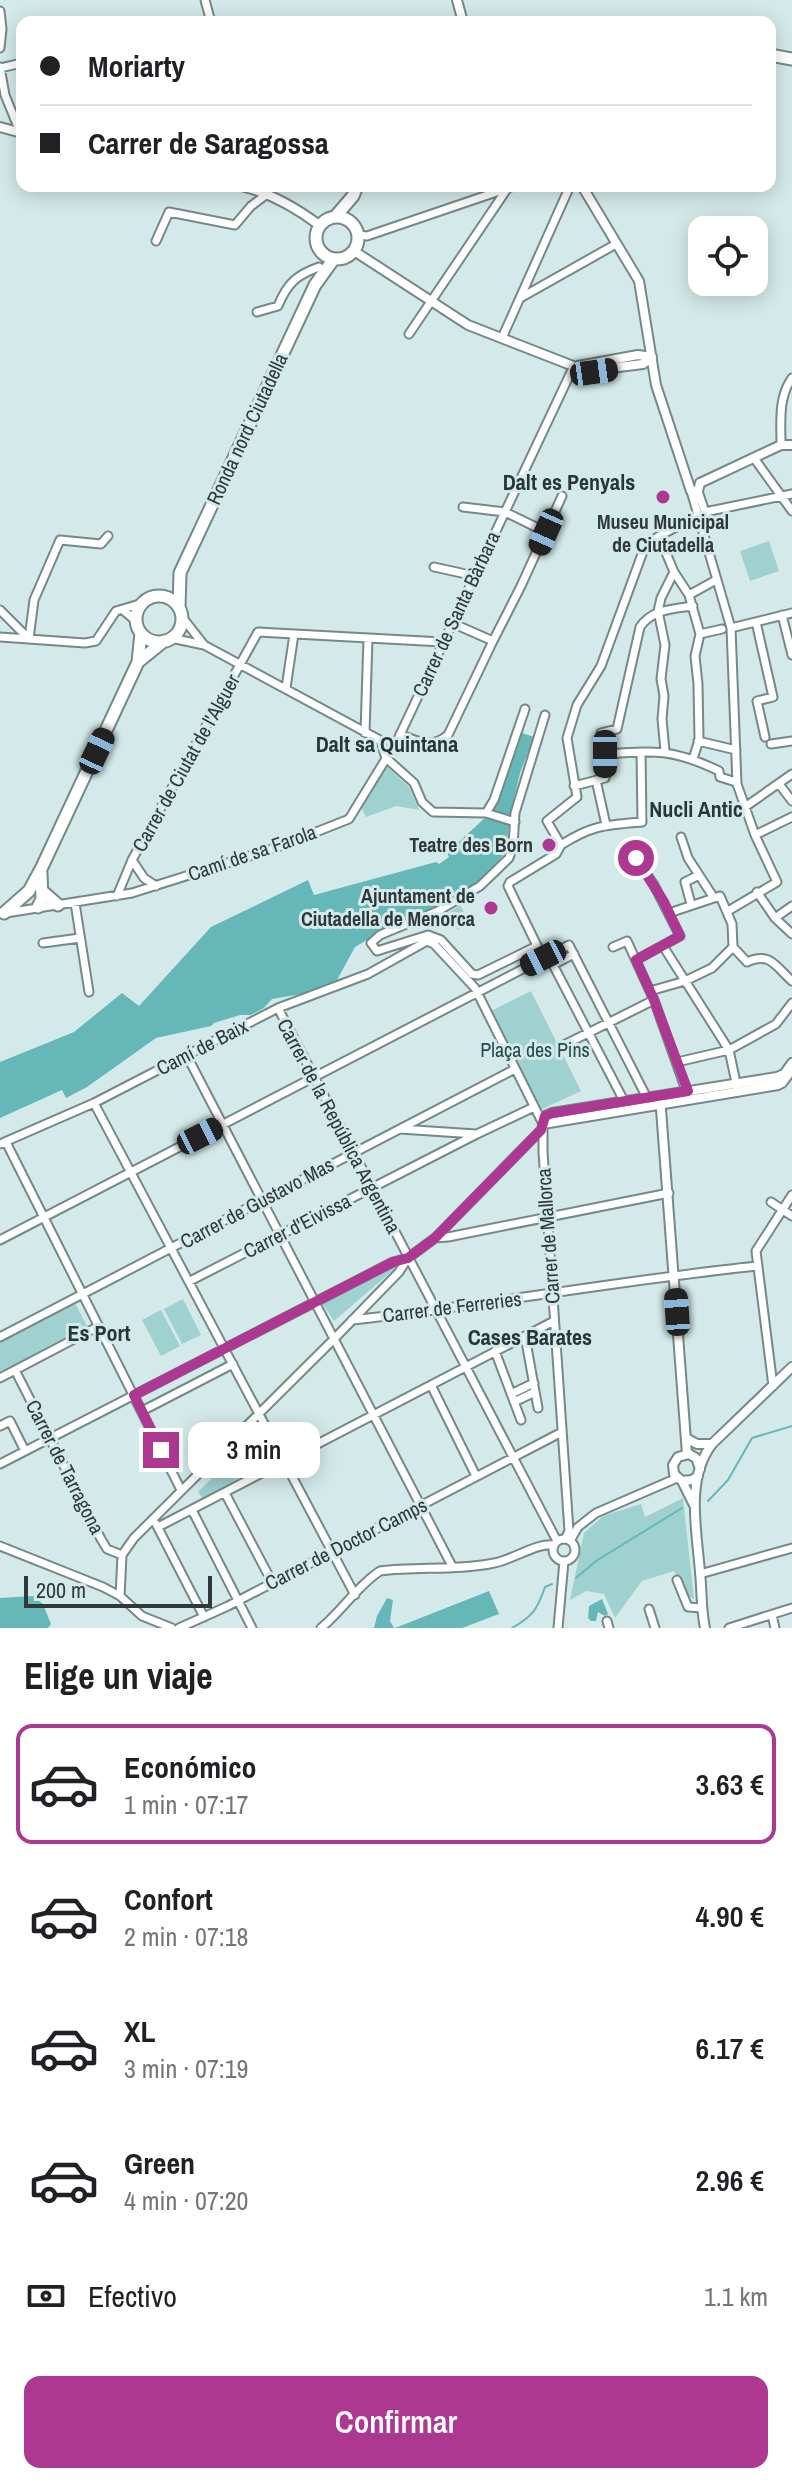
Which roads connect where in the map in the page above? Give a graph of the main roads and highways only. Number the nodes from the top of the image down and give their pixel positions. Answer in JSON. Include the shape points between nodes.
{"nodes":[{"id":1,"x":354,"y":192,"type":"edge"},
{"id":2,"x":355,"y":192,"type":"edge"},
{"id":3,"x":335,"y":217,"type":"junction"},
{"id":4,"x":357,"y":232,"type":"junction"},
{"id":5,"x":319,"y":251,"type":"junction"},
{"id":6,"x":333,"y":260,"type":"junction"},
{"id":7,"x":315,"y":285,"type":"junction"},
{"id":8,"x":180,"y":573,"type":"junction"},
{"id":9,"x":147,"y":600,"type":"junction"},
{"id":10,"x":181,"y":613,"type":"junction"},
{"id":11,"x":141,"y":633,"type":"junction"},
{"id":12,"x":168,"y":640,"type":"junction"},
{"id":13,"x":138,"y":662,"type":"junction"},
{"id":14,"x":42,"y":867,"type":"junction"},
{"id":15,"x":29,"y":891,"type":"junction"},
{"id":16,"x":42,"y":891,"type":"junction"},
{"id":17,"x":58,"y":905,"type":"road end"},
{"id":18,"x":2,"y":914,"type":"edge"}],
"edges":[{"from":1,"to":3,"type":"main road"},
{"from":2,"to":4,"type":"main road"},
{"from":3,"to":4,"type":"main road","via":[[347,220]]},
{"from":3,"to":5,"type":"main road","via":[[319,225]]},
{"from":4,"to":6,"type":"main road","via":[[354,251]]},
{"from":5,"to":6,"type":"main road"},
{"from":5,"to":7,"type":"main road","name":"Ronda nord Ciutadella"},
{"from":6,"to":7,"type":"main road","name":"Ronda nord Ciutadella"},
{"from":7,"to":8,"type":"main road","name":"Ronda nord Ciutadella"},
{"from":8,"to":9,"type":"main road","name":"Ronda nord Ciutadella"},
{"from":8,"to":10,"type":"main road","name":"Ronda nord Ciutadella"},
{"from":9,"to":10,"type":"main road","via":[[168,598]]},
{"from":9,"to":11,"type":"main road","via":[[137,614]]},
{"from":10,"to":12,"type":"main road","via":[[178,631]]},
{"from":11,"to":12,"type":"main road","via":[[155,641]]},
{"from":11,"to":13,"type":"main road"},
{"from":12,"to":13,"type":"main road"},
{"from":13,"to":14,"type":"main road"},
{"from":14,"to":15,"type":"main road"},
{"from":14,"to":16,"type":"main road"},
{"from":15,"to":16,"type":"main road","via":[[38,907]]},
{"from":15,"to":18,"type":"main road"},
{"from":16,"to":17,"type":"main road"}]}
